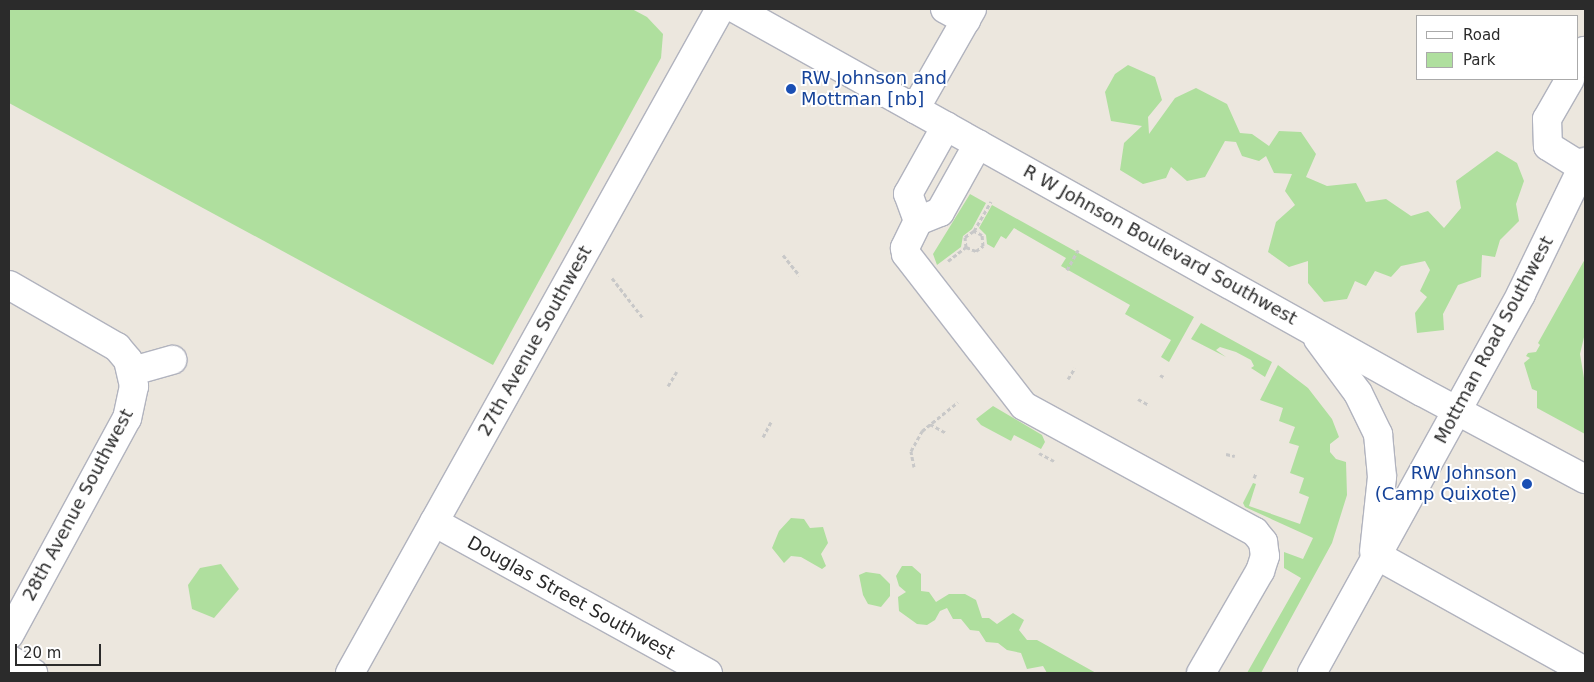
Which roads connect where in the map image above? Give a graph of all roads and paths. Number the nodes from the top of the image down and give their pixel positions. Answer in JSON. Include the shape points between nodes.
{"nodes":[{"id":1,"x":720,"y":9,"type":"edge"},
{"id":2,"x":736,"y":9,"type":"edge"},
{"id":3,"x":961,"y":13,"type":"edge"},
{"id":4,"x":1585,"y":51,"type":"edge"},
{"id":5,"x":1579,"y":62,"type":"edge"},
{"id":6,"x":1569,"y":80,"type":"edge"},
{"id":7,"x":915,"y":109,"type":"junction"},
{"id":8,"x":946,"y":126,"type":"junction"},
{"id":9,"x":978,"y":144,"type":"junction"},
{"id":10,"x":1584,"y":166,"type":"edge"},
{"id":11,"x":991,"y":201,"type":"dead end"},
{"id":12,"x":918,"y":221,"type":"junction"},
{"id":13,"x":974,"y":231,"type":"junction"},
{"id":14,"x":966,"y":247,"type":"junction"},
{"id":15,"x":1078,"y":250,"type":"dead end"},
{"id":16,"x":783,"y":255,"type":"dead end"},
{"id":17,"x":941,"y":266,"type":"dead end"},
{"id":18,"x":1067,"y":270,"type":"dead end"},
{"id":19,"x":799,"y":275,"type":"dead end"},
{"id":20,"x":612,"y":278,"type":"dead end"},
{"id":21,"x":9,"y":285,"type":"edge"},
{"id":22,"x":643,"y":318,"type":"dead end"},
{"id":23,"x":1311,"y":330,"type":"junction"},
{"id":24,"x":172,"y":360,"type":"dead end"},
{"id":25,"x":1075,"y":368,"type":"dead end"},
{"id":26,"x":132,"y":371,"type":"junction"},
{"id":27,"x":677,"y":371,"type":"dead end"},
{"id":28,"x":1160,"y":375,"type":"dead end"},
{"id":29,"x":1164,"y":377,"type":"dead end"},
{"id":30,"x":1068,"y":379,"type":"dead end"},
{"id":31,"x":668,"y":386,"type":"dead end"},
{"id":32,"x":1138,"y":399,"type":"dead end"},
{"id":33,"x":958,"y":402,"type":"dead end"},
{"id":34,"x":1149,"y":404,"type":"dead end"},
{"id":35,"x":1458,"y":411,"type":"junction"},
{"id":36,"x":771,"y":422,"type":"dead end"},
{"id":37,"x":930,"y":424,"type":"junction"},
{"id":38,"x":946,"y":433,"type":"dead end"},
{"id":39,"x":762,"y":437,"type":"dead end"},
{"id":40,"x":1039,"y":453,"type":"dead end"},
{"id":41,"x":1226,"y":454,"type":"dead end"},
{"id":42,"x":1235,"y":456,"type":"dead end"},
{"id":43,"x":1054,"y":461,"type":"dead end"},
{"id":44,"x":914,"y":467,"type":"dead end"},
{"id":45,"x":1256,"y":473,"type":"dead end"},
{"id":46,"x":1254,"y":478,"type":"dead end"},
{"id":47,"x":1585,"y":479,"type":"edge"},
{"id":48,"x":434,"y":522,"type":"junction"},
{"id":49,"x":1375,"y":562,"type":"junction"},
{"id":50,"x":9,"y":635,"type":"edge"},
{"id":51,"x":9,"y":659,"type":"edge"},
{"id":52,"x":1585,"y":671,"type":"edge"},
{"id":53,"x":33,"y":673,"type":"edge"},
{"id":54,"x":350,"y":673,"type":"edge"},
{"id":55,"x":708,"y":673,"type":"edge"},
{"id":56,"x":1202,"y":673,"type":"edge"},
{"id":57,"x":1312,"y":673,"type":"edge"}],
"edges":[{"from":1,"to":48,"type":"street","name":"27th Avenue Southwest"},
{"from":2,"to":7,"type":"street","name":"R W Johnson Boulevard Southwest"},
{"from":3,"to":7,"type":"street"},
{"from":4,"to":5,"type":"street"},
{"from":6,"to":10,"type":"street","via":[[1547,119],[1548,146]]},
{"from":7,"to":8,"type":"street","name":"R W Johnson Boulevard Southwest"},
{"from":8,"to":9,"type":"street","name":"R W Johnson Boulevard Southwest"},
{"from":8,"to":12,"type":"street","via":[[908,194]]},
{"from":9,"to":12,"type":"street","via":[[940,212]]},
{"from":9,"to":23,"type":"street","name":"R W Johnson Boulevard Southwest"},
{"from":10,"to":35,"type":"street","name":"Mottman Road Southwest","via":[[1521,294]]},
{"from":11,"to":13,"type":"path"},
{"from":12,"to":56,"type":"street","via":[[905,248],[906,254],[1016,399],[1255,532],[1263,542],[1265,556],[1260,571]]},
{"from":13,"to":14,"type":"path","via":[[965,237]]},
{"from":13,"to":14,"type":"path","via":[[982,235],[983,246],[976,251]]},
{"from":14,"to":17,"type":"path"},
{"from":15,"to":18,"type":"path"},
{"from":16,"to":19,"type":"path"},
{"from":20,"to":22,"type":"path"},
{"from":21,"to":26,"type":"street","via":[[106,338],[128,360]]},
{"from":23,"to":35,"type":"street","name":"R W Johnson Boulevard Southwest"},
{"from":23,"to":49,"type":"street","via":[[1358,393],[1378,434],[1382,476]]},
{"from":24,"to":26,"type":"street"},
{"from":25,"to":30,"type":"path"},
{"from":26,"to":50,"type":"street","name":"28th Avenue Southwest","via":[[134,386],[127,418]]},
{"from":27,"to":31,"type":"path"},
{"from":28,"to":29,"type":"path"},
{"from":32,"to":34,"type":"path"},
{"from":33,"to":37,"type":"path"},
{"from":35,"to":47,"type":"street","name":"R W Johnson Boulevard Southwest"},
{"from":35,"to":49,"type":"street","name":"Mottman Road Southwest"},
{"from":36,"to":39,"type":"path"},
{"from":37,"to":38,"type":"path"},
{"from":37,"to":44,"type":"path","via":[[922,431],[911,451]]},
{"from":40,"to":43,"type":"path"},
{"from":41,"to":42,"type":"path"},
{"from":45,"to":46,"type":"path"},
{"from":48,"to":54,"type":"street","name":"27th Avenue Southwest"},
{"from":48,"to":55,"type":"street","name":"Douglas Street Southwest"},
{"from":49,"to":52,"type":"street"},
{"from":49,"to":57,"type":"street","name":"Mottman Road Southwest"},
{"from":51,"to":53,"type":"street"}]}
